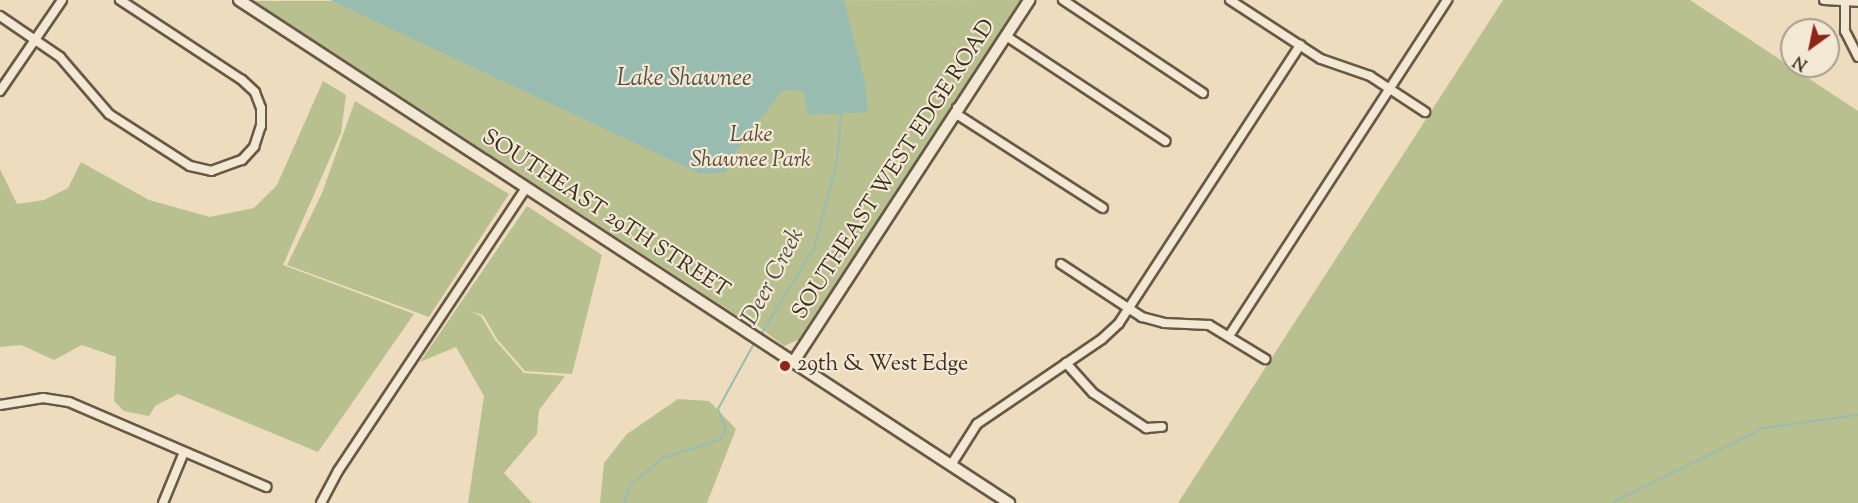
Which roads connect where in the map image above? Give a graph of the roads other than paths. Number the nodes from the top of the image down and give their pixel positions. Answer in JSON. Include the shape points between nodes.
{"nodes":[{"id":1,"x":62,"y":0,"type":"edge"},
{"id":2,"x":120,"y":0,"type":"edge"},
{"id":3,"x":239,"y":0,"type":"edge"},
{"id":4,"x":1029,"y":0,"type":"edge"},
{"id":5,"x":1063,"y":0,"type":"edge"},
{"id":6,"x":1230,"y":0,"type":"edge"},
{"id":7,"x":1824,"y":0,"type":"edge"},
{"id":8,"x":1444,"y":1,"type":"edge"},
{"id":9,"x":1845,"y":2,"type":"junction"},
{"id":10,"x":1858,"y":2,"type":"edge"},
{"id":11,"x":0,"y":16,"type":"edge"},
{"id":12,"x":1006,"y":36,"type":"junction"},
{"id":13,"x":35,"y":39,"type":"junction"},
{"id":14,"x":1299,"y":45,"type":"junction"},
{"id":15,"x":1858,"y":57,"type":"edge"},
{"id":16,"x":1389,"y":88,"type":"junction"},
{"id":17,"x":0,"y":91,"type":"edge"},
{"id":18,"x":1203,"y":93,"type":"dead end"},
{"id":19,"x":957,"y":108,"type":"junction"},
{"id":20,"x":1425,"y":112,"type":"dead end"},
{"id":21,"x":1165,"y":141,"type":"dead end"},
{"id":22,"x":526,"y":188,"type":"junction"},
{"id":23,"x":1103,"y":208,"type":"dead end"},
{"id":24,"x":1061,"y":264,"type":"dead end"},
{"id":25,"x":1128,"y":309,"type":"junction"},
{"id":26,"x":1228,"y":336,"type":"junction"},
{"id":27,"x":1265,"y":359,"type":"dead end"},
{"id":28,"x":794,"y":362,"type":"junction"},
{"id":29,"x":1066,"y":363,"type":"junction"},
{"id":30,"x":0,"y":405,"type":"edge"},
{"id":31,"x":1162,"y":427,"type":"dead end"},
{"id":32,"x":184,"y":452,"type":"junction"},
{"id":33,"x":951,"y":465,"type":"junction"},
{"id":34,"x":266,"y":486,"type":"dead end"},
{"id":35,"x":163,"y":503,"type":"edge"},
{"id":36,"x":321,"y":503,"type":"edge"},
{"id":37,"x":1009,"y":503,"type":"edge"}],
"edges":[{"from":1,"to":13,"type":"street"},
{"from":2,"to":13,"type":"street","via":[[249,86],[261,108],[257,140],[242,160],[227,169],[211,171],[190,166],[109,114],[60,57]]},
{"from":3,"to":22,"type":"main road","name":"SOUTHEAST 29TH STREET"},
{"from":4,"to":12,"type":"main road","name":"SOUTHEAST WEST EDGE ROAD"},
{"from":5,"to":18,"type":"street"},
{"from":6,"to":14,"type":"street"},
{"from":7,"to":9,"type":"street"},
{"from":8,"to":16,"type":"street"},
{"from":9,"to":10,"type":"street"},
{"from":9,"to":15,"type":"street","via":[[1845,31]]},
{"from":11,"to":13,"type":"street"},
{"from":12,"to":19,"type":"main road","name":"SOUTHEAST WEST EDGE ROAD"},
{"from":12,"to":21,"type":"street"},
{"from":13,"to":17,"type":"street"},
{"from":14,"to":16,"type":"street","via":[[1327,62]]},
{"from":14,"to":25,"type":"street"},
{"from":16,"to":20,"type":"street"},
{"from":16,"to":26,"type":"street"},
{"from":19,"to":23,"type":"street","via":[[958,115]]},
{"from":19,"to":28,"type":"main road","name":"SOUTHEAST WEST EDGE ROAD"},
{"from":22,"to":28,"type":"main road","name":"SOUTHEAST 29TH STREET"},
{"from":22,"to":36,"type":"street","via":[[338,471]]},
{"from":24,"to":25,"type":"street"},
{"from":25,"to":26,"type":"street","via":[[1153,321],[1200,322]]},
{"from":25,"to":29,"type":"street","via":[[1102,339]]},
{"from":26,"to":27,"type":"street"},
{"from":28,"to":33,"type":"main road","name":"SOUTHEAST 29TH STREET"},
{"from":29,"to":31,"type":"street","via":[[1092,393],[1146,428]]},
{"from":29,"to":33,"type":"street","via":[[978,424]]},
{"from":30,"to":32,"type":"street","via":[[43,398],[69,402]]},
{"from":32,"to":34,"type":"street"},
{"from":32,"to":35,"type":"street"},
{"from":33,"to":37,"type":"main road","name":"SOUTHEAST 29TH STREET"}]}
